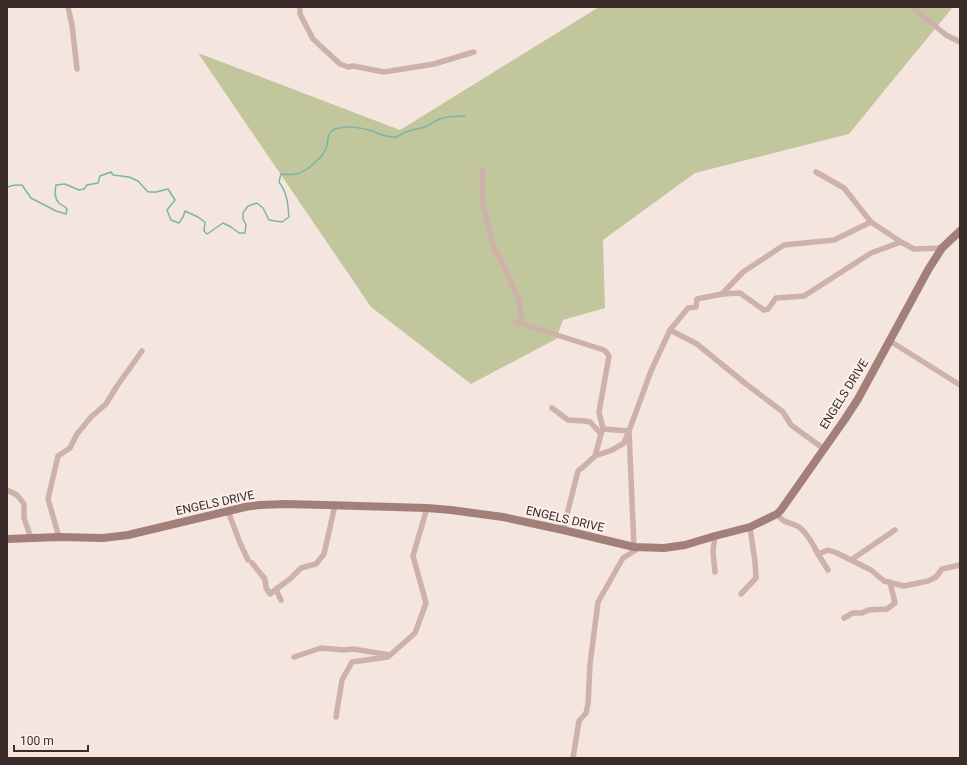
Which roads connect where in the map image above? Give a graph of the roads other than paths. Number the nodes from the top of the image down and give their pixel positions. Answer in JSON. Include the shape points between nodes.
{"nodes":[{"id":1,"x":68,"y":7,"type":"edge"},
{"id":2,"x":300,"y":7,"type":"edge"},
{"id":3,"x":912,"y":7,"type":"edge"},
{"id":4,"x":960,"y":42,"type":"edge"},
{"id":5,"x":474,"y":52,"type":"dead end"},
{"id":6,"x":77,"y":69,"type":"dead end"},
{"id":7,"x":482,"y":171,"type":"dead end"},
{"id":8,"x":816,"y":172,"type":"dead end"},
{"id":9,"x":871,"y":222,"type":"junction"},
{"id":10,"x":960,"y":231,"type":"edge"},
{"id":11,"x":901,"y":242,"type":"junction"},
{"id":12,"x":942,"y":248,"type":"junction"},
{"id":13,"x":722,"y":294,"type":"junction"},
{"id":14,"x":516,"y":322,"type":"dead end"},
{"id":15,"x":523,"y":324,"type":"junction"},
{"id":16,"x":670,"y":330,"type":"junction"},
{"id":17,"x":890,"y":341,"type":"junction"},
{"id":18,"x":142,"y":351,"type":"dead end"},
{"id":19,"x":960,"y":385,"type":"edge"},
{"id":20,"x":552,"y":408,"type":"dead end"},
{"id":21,"x":629,"y":431,"type":"junction"},
{"id":22,"x":602,"y":432,"type":"junction"},
{"id":23,"x":824,"y":449,"type":"junction"},
{"id":24,"x":596,"y":456,"type":"junction"},
{"id":25,"x":7,"y":490,"type":"edge"},
{"id":26,"x":335,"y":505,"type":"junction"},
{"id":27,"x":427,"y":508,"type":"junction"},
{"id":28,"x":228,"y":511,"type":"junction"},
{"id":29,"x":777,"y":514,"type":"junction"},
{"id":30,"x":750,"y":527,"type":"junction"},
{"id":31,"x":563,"y":530,"type":"junction"},
{"id":32,"x":895,"y":530,"type":"dead end"},
{"id":33,"x":715,"y":536,"type":"junction"},
{"id":34,"x":59,"y":537,"type":"junction"},
{"id":35,"x":31,"y":538,"type":"junction"},
{"id":36,"x":7,"y":539,"type":"edge"},
{"id":37,"x":636,"y":547,"type":"junction"},
{"id":38,"x":818,"y":554,"type":"junction"},
{"id":39,"x":851,"y":560,"type":"junction"},
{"id":40,"x":960,"y":565,"type":"edge"},
{"id":41,"x":828,"y":570,"type":"dead end"},
{"id":42,"x":715,"y":572,"type":"dead end"},
{"id":43,"x":890,"y":582,"type":"junction"},
{"id":44,"x":277,"y":588,"type":"junction"},
{"id":45,"x":741,"y":594,"type":"dead end"},
{"id":46,"x":281,"y":600,"type":"dead end"},
{"id":47,"x":844,"y":618,"type":"dead end"},
{"id":48,"x":390,"y":655,"type":"junction"},
{"id":49,"x":294,"y":657,"type":"dead end"},
{"id":50,"x":336,"y":717,"type":"dead end"},
{"id":51,"x":573,"y":758,"type":"edge"}],
"edges":[{"from":1,"to":6,"type":"street"},
{"from":2,"to":5,"type":"street","via":[[300,14],[313,39],[340,64],[348,67],[384,72],[434,64]]},
{"from":3,"to":4,"type":"street","via":[[946,35]]},
{"from":7,"to":15,"type":"street","via":[[483,205],[494,249],[519,300]]},
{"from":8,"to":9,"type":"street","via":[[844,188]]},
{"from":9,"to":11,"type":"street"},
{"from":9,"to":13,"type":"street","via":[[834,240],[784,245],[743,272]]},
{"from":10,"to":12,"type":"street","name":"ENGELS DRIVE"},
{"from":11,"to":12,"type":"street","via":[[914,248]]},
{"from":11,"to":13,"type":"street","via":[[871,253],[804,296],[776,298],[766,310],[740,293]]},
{"from":12,"to":17,"type":"street","name":"ENGELS DRIVE"},
{"from":13,"to":16,"type":"street","via":[[697,299],[696,307],[688,308]]},
{"from":14,"to":15,"type":"street"},
{"from":15,"to":22,"type":"street","via":[[607,353],[609,356],[599,412]]},
{"from":16,"to":21,"type":"street","via":[[651,371]]},
{"from":16,"to":23,"type":"street","via":[[697,344],[783,412],[791,425]]},
{"from":17,"to":19,"type":"street"},
{"from":17,"to":23,"type":"street","name":"ENGELS DRIVE","via":[[858,399]]},
{"from":18,"to":34,"type":"street","via":[[106,404],[91,416],[76,434],[70,448],[58,456],[48,499]]},
{"from":20,"to":22,"type":"street","via":[[568,420],[590,422]]},
{"from":21,"to":22,"type":"street"},
{"from":21,"to":24,"type":"street","via":[[624,443]]},
{"from":21,"to":37,"type":"street"},
{"from":22,"to":24,"type":"street"},
{"from":23,"to":29,"type":"street","name":"ENGELS DRIVE"},
{"from":24,"to":31,"type":"street","via":[[578,471]]},
{"from":25,"to":35,"type":"street","via":[[17,495],[24,504],[24,518]]},
{"from":26,"to":27,"type":"street","name":"ENGELS DRIVE"},
{"from":26,"to":28,"type":"street","name":"ENGELS DRIVE","via":[[260,505]]},
{"from":26,"to":44,"type":"street","via":[[324,554],[316,564],[301,568]]},
{"from":27,"to":31,"type":"street","name":"ENGELS DRIVE","via":[[496,516]]},
{"from":27,"to":48,"type":"street","via":[[413,556],[426,603],[415,633]]},
{"from":28,"to":34,"type":"street","name":"ENGELS DRIVE","via":[[103,538]]},
{"from":28,"to":44,"type":"street","via":[[240,543],[265,580],[266,588],[270,594]]},
{"from":29,"to":30,"type":"street","name":"ENGELS DRIVE"},
{"from":29,"to":38,"type":"street","via":[[786,523],[800,528]]},
{"from":30,"to":33,"type":"street","name":"ENGELS DRIVE"},
{"from":30,"to":45,"type":"street","via":[[756,578]]},
{"from":31,"to":37,"type":"street","name":"ENGELS DRIVE"},
{"from":32,"to":39,"type":"street"},
{"from":33,"to":37,"type":"street","name":"ENGELS DRIVE","via":[[665,548]]},
{"from":33,"to":42,"type":"street","via":[[712,551]]},
{"from":34,"to":35,"type":"street","name":"ENGELS DRIVE"},
{"from":35,"to":36,"type":"street","name":"ENGELS DRIVE"},
{"from":37,"to":51,"type":"street","via":[[623,558],[598,602],[588,704],[586,713],[579,721]]},
{"from":38,"to":39,"type":"street","via":[[828,550]]},
{"from":38,"to":41,"type":"street"},
{"from":39,"to":43,"type":"street","via":[[871,570],[884,581]]},
{"from":40,"to":43,"type":"street","via":[[942,569],[936,577],[928,581],[904,586]]},
{"from":43,"to":47,"type":"street","via":[[895,603],[887,609],[853,613]]},
{"from":44,"to":46,"type":"street"},
{"from":48,"to":49,"type":"street","via":[[353,649],[321,648]]},
{"from":48,"to":50,"type":"street","via":[[352,662],[342,680]]}]}
